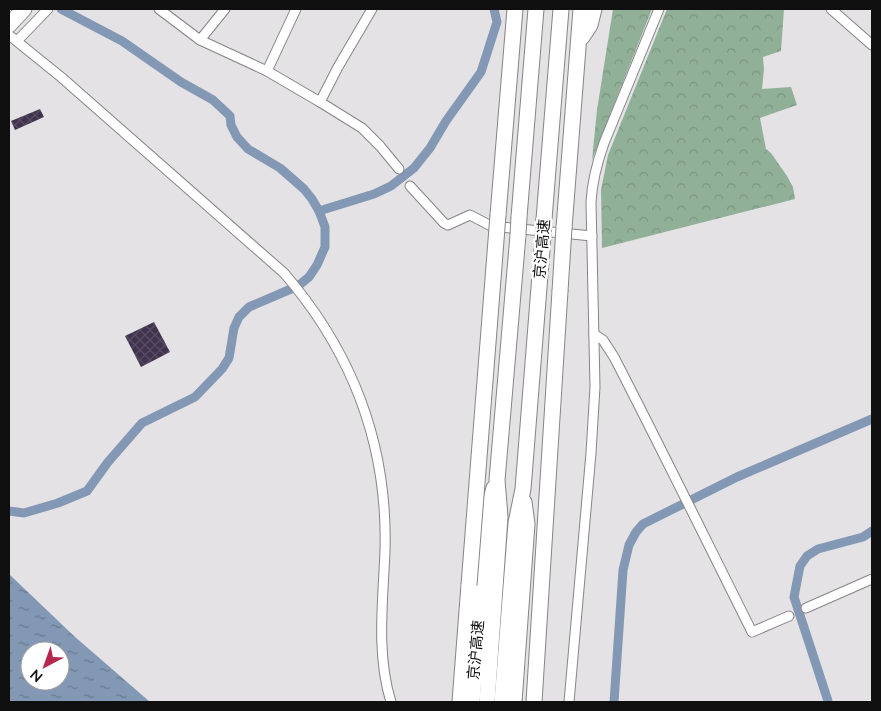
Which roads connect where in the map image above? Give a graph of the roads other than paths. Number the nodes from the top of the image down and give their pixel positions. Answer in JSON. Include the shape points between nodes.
{"nodes":[{"id":1,"x":24,"y":9,"type":"edge"},
{"id":2,"x":48,"y":9,"type":"edge"},
{"id":3,"x":159,"y":9,"type":"edge"},
{"id":4,"x":225,"y":9,"type":"edge"},
{"id":5,"x":296,"y":9,"type":"edge"},
{"id":6,"x":372,"y":9,"type":"edge"},
{"id":7,"x":515,"y":9,"type":"edge"},
{"id":8,"x":536,"y":9,"type":"edge"},
{"id":9,"x":561,"y":9,"type":"edge"},
{"id":10,"x":581,"y":9,"type":"edge"},
{"id":11,"x":594,"y":9,"type":"edge"},
{"id":12,"x":659,"y":9,"type":"edge"},
{"id":13,"x":831,"y":9,"type":"edge"},
{"id":14,"x":9,"y":24,"type":"edge"},
{"id":15,"x":9,"y":35,"type":"edge"},
{"id":16,"x":200,"y":40,"type":"junction"},
{"id":17,"x":17,"y":41,"type":"junction"},
{"id":18,"x":579,"y":42,"type":"junction"},
{"id":19,"x":872,"y":45,"type":"edge"},
{"id":20,"x":268,"y":71,"type":"junction"},
{"id":21,"x":320,"y":102,"type":"junction"},
{"id":22,"x":399,"y":169,"type":"dead end"},
{"id":23,"x":410,"y":186,"type":"dead end"},
{"id":24,"x":592,"y":236,"type":"junction"},
{"id":25,"x":594,"y":334,"type":"junction"},
{"id":26,"x":497,"y":480,"type":"junction"},
{"id":27,"x":522,"y":488,"type":"junction"},
{"id":28,"x":872,"y":579,"type":"edge"},
{"id":29,"x":806,"y":608,"type":"dead end"},
{"id":30,"x":789,"y":616,"type":"dead end"},
{"id":31,"x":391,"y":702,"type":"edge"},
{"id":32,"x":460,"y":702,"type":"edge"},
{"id":33,"x":472,"y":702,"type":"edge"},
{"id":34,"x":487,"y":702,"type":"edge"},
{"id":35,"x":502,"y":702,"type":"edge"},
{"id":36,"x":514,"y":702,"type":"edge"},
{"id":37,"x":534,"y":702,"type":"edge"},
{"id":38,"x":569,"y":702,"type":"edge"}],
"edges":[{"from":1,"to":14,"type":"highway"},
{"from":2,"to":17,"type":"street"},
{"from":3,"to":16,"type":"street"},
{"from":4,"to":16,"type":"street"},
{"from":5,"to":20,"type":"street"},
{"from":6,"to":21,"type":"street"},
{"from":7,"to":32,"type":"highway","bridge":true},
{"from":8,"to":26,"type":"highway","name":"京沪高速","bridge":true},
{"from":9,"to":27,"type":"highway","name":"京沪高速","bridge":true},
{"from":10,"to":18,"type":"highway"},
{"from":11,"to":18,"type":"highway","via":[[590,25]]},
{"from":12,"to":24,"type":"street","via":[[596,165],[592,183]]},
{"from":13,"to":19,"type":"street"},
{"from":15,"to":17,"type":"street"},
{"from":16,"to":20,"type":"street"},
{"from":17,"to":31,"type":"street","via":[[272,261],[301,293],[342,356],[368,419],[382,481],[383,662]]},
{"from":18,"to":37,"type":"highway","bridge":true},
{"from":20,"to":21,"type":"street"},
{"from":21,"to":22,"type":"street","via":[[370,135]]},
{"from":23,"to":24,"type":"street","via":[[444,224],[470,215],[491,226]]},
{"from":24,"to":25,"type":"street"},
{"from":25,"to":30,"type":"street","via":[[603,340],[614,357],[752,632]]},
{"from":25,"to":38,"type":"street","via":[[591,453]]},
{"from":26,"to":33,"type":"highway","name":"京沪高速","via":[[487,515]]},
{"from":26,"to":34,"type":"highway","name":"京沪高速","via":[[500,516]]},
{"from":27,"to":35,"type":"highway","name":"京沪高速","via":[[516,523]]},
{"from":27,"to":36,"type":"highway","name":"京沪高速","via":[[527,524]]},
{"from":28,"to":29,"type":"street"}]}
